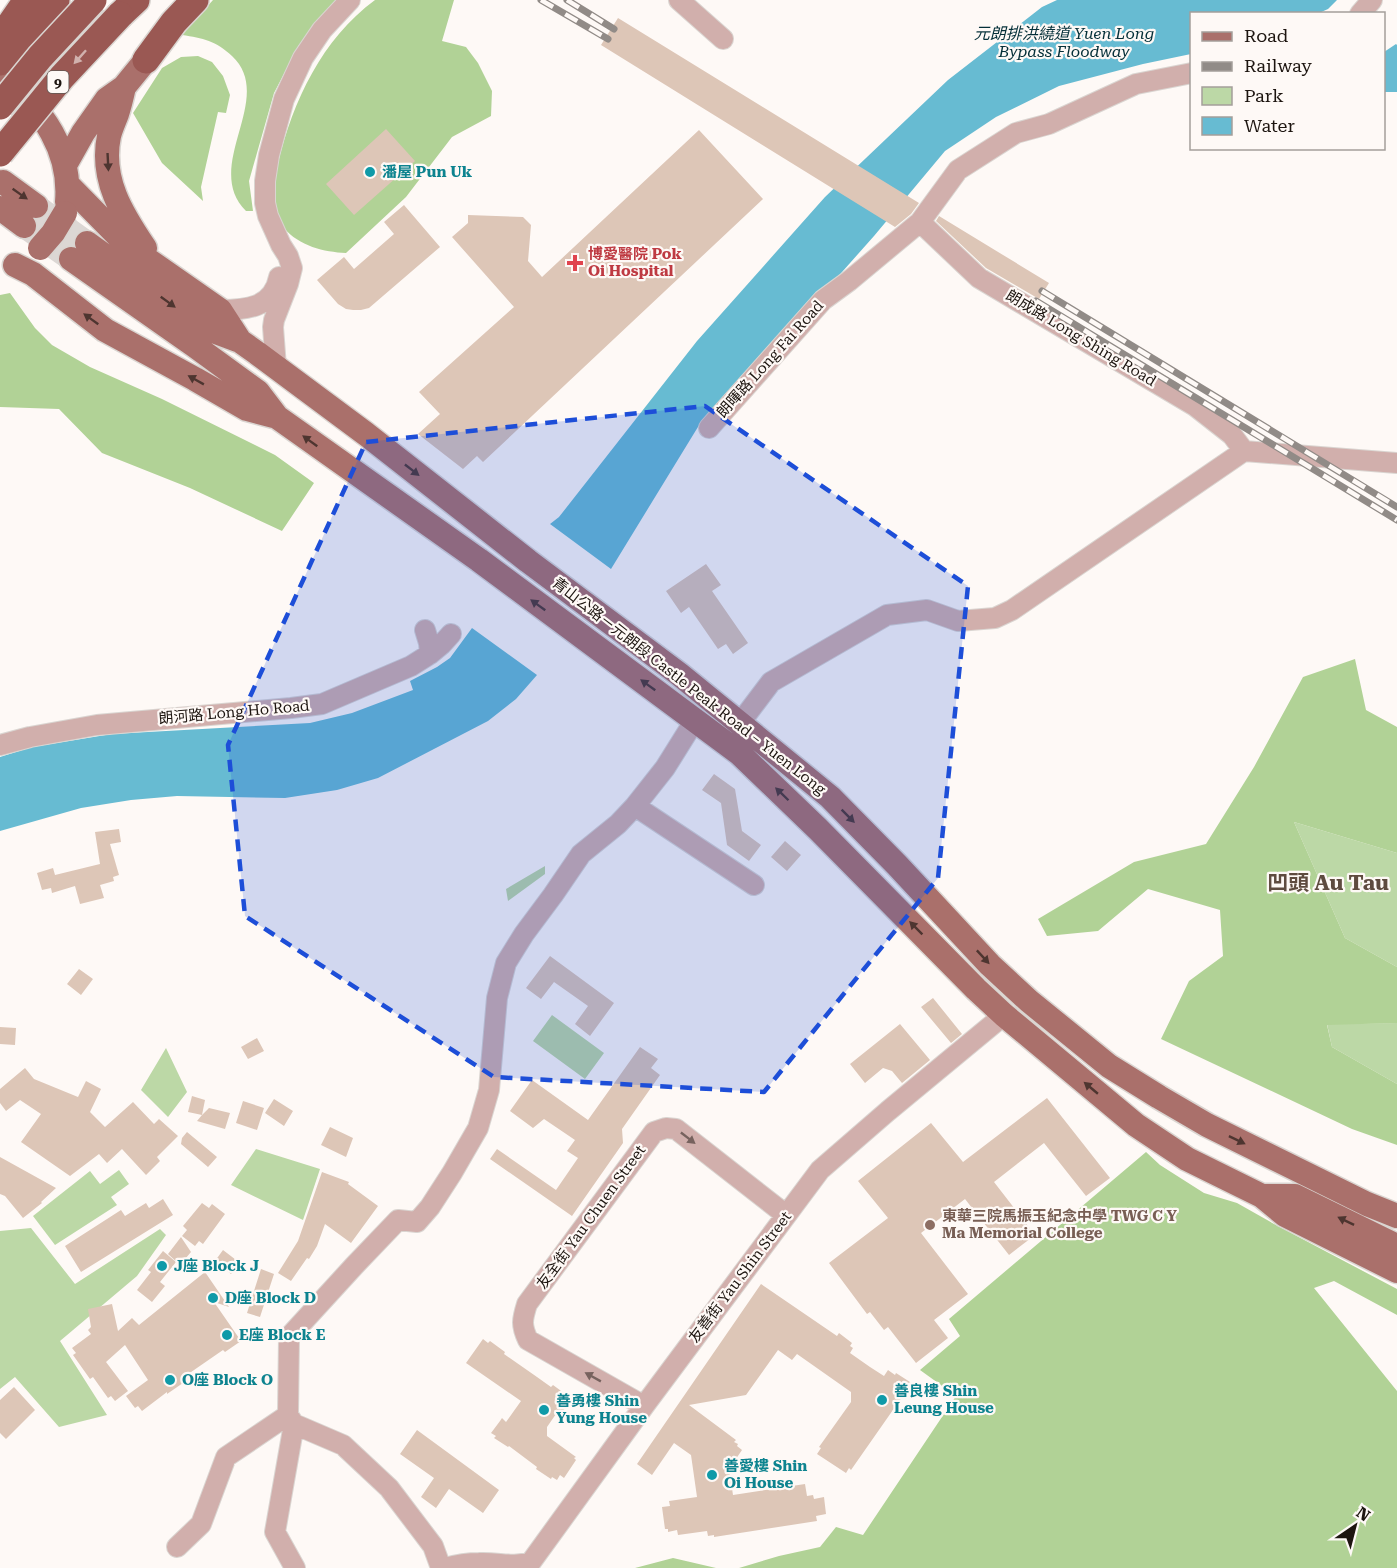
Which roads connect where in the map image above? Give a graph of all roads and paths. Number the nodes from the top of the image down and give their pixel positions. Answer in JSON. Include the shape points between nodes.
{"nodes":[{"id":1,"x":27,"y":0,"type":"edge"},
{"id":2,"x":56,"y":0,"type":"edge"},
{"id":3,"x":93,"y":0,"type":"edge"},
{"id":4,"x":195,"y":0,"type":"edge"},
{"id":5,"x":350,"y":0,"type":"edge"},
{"id":6,"x":679,"y":0,"type":"edge"},
{"id":7,"x":1372,"y":0,"type":"edge"},
{"id":8,"x":128,"y":7,"type":"edge"},
{"id":9,"x":1362,"y":12,"type":"edge"},
{"id":10,"x":0,"y":19,"type":"edge"},
{"id":11,"x":0,"y":39,"type":"edge"},
{"id":12,"x":723,"y":39,"type":"dead end"},
{"id":13,"x":146,"y":60,"type":"joint"},
{"id":14,"x":0,"y":62,"type":"edge"},
{"id":15,"x":1190,"y":73,"type":"edge"},
{"id":16,"x":0,"y":84,"type":"edge"},
{"id":17,"x":124,"y":87,"type":"junction"},
{"id":18,"x":0,"y":106,"type":"edge"},
{"id":19,"x":0,"y":153,"type":"edge"},
{"id":20,"x":67,"y":176,"type":"junction"},
{"id":21,"x":3,"y":182,"type":"dead end"},
{"id":22,"x":0,"y":208,"type":"edge"},
{"id":23,"x":920,"y":222,"type":"junction"},
{"id":24,"x":281,"y":245,"type":"junction"},
{"id":25,"x":8,"y":266,"type":"edge"},
{"id":26,"x":158,"y":267,"type":"junction"},
{"id":27,"x":220,"y":310,"type":"junction"},
{"id":28,"x":240,"y":341,"type":"junction"},
{"id":29,"x":276,"y":367,"type":"junction"},
{"id":30,"x":276,"y":417,"type":"junction"},
{"id":31,"x":709,"y":428,"type":"dead end"},
{"id":32,"x":1244,"y":451,"type":"junction"},
{"id":33,"x":1397,"y":463,"type":"edge"},
{"id":34,"x":425,"y":630,"type":"dead end"},
{"id":35,"x":451,"y":634,"type":"dead end"},
{"id":36,"x":430,"y":654,"type":"junction"},
{"id":37,"x":695,"y":720,"type":"junction"},
{"id":38,"x":740,"y":723,"type":"junction"},
{"id":39,"x":0,"y":745,"type":"edge"},
{"id":40,"x":635,"y":806,"type":"junction"},
{"id":41,"x":754,"y":885,"type":"dead end"},
{"id":42,"x":1004,"y":1015,"type":"junction"},
{"id":43,"x":1262,"y":1196,"type":"junction"},
{"id":44,"x":786,"y":1215,"type":"junction"},
{"id":45,"x":1397,"y":1216,"type":"edge"},
{"id":46,"x":1397,"y":1246,"type":"edge"},
{"id":47,"x":1397,"y":1271,"type":"edge"},
{"id":48,"x":644,"y":1406,"type":"junction"},
{"id":49,"x":291,"y":1419,"type":"junction"},
{"id":50,"x":177,"y":1547,"type":"dead end"},
{"id":51,"x":295,"y":1568,"type":"edge"},
{"id":52,"x":443,"y":1568,"type":"edge"},
{"id":53,"x":512,"y":1568,"type":"edge"}],
"edges":[{"from":1,"to":10,"type":"highway"},
{"from":1,"to":11,"type":"highway"},
{"from":2,"to":14,"type":"highway"},
{"from":3,"to":18,"type":"highway","number":"9","bridge":true},
{"from":4,"to":13,"type":"highway"},
{"from":5,"to":24,"type":"street","via":[[303,57],[284,99],[265,181],[268,216]]},
{"from":6,"to":12,"type":"street"},
{"from":7,"to":9,"type":"street"},
{"from":8,"to":19,"type":"highway","number":"9","one_way":true,"bridge":true,"via":[[62,77]]},
{"from":13,"to":17,"type":"main road"},
{"from":15,"to":23,"type":"street","name":"朗暉路 Long Fai Road","via":[[1136,84],[1049,124],[1016,133],[958,170]]},
{"from":16,"to":20,"type":"main road","via":[[37,112],[48,126]]},
{"from":17,"to":20,"type":"main road","via":[[106,99],[83,133]]},
{"from":17,"to":26,"type":"main road","one_way":true,"via":[[108,143],[109,178],[118,206]]},
{"from":20,"to":25,"type":"main road","bridge":true,"via":[[65,213],[53,233],[40,248]]},
{"from":20,"to":26,"type":"main road","via":[[128,246]]},
{"from":21,"to":22,"type":"main road","one_way":true,"via":[[30,216]]},
{"from":23,"to":31,"type":"street","name":"朗暉路 Long Fai Road","via":[[823,300]]},
{"from":23,"to":32,"type":"street","name":"朗成路 Long Shing Road","via":[[979,278],[1195,406],[1232,435]]},
{"from":24,"to":27,"type":"street","via":[[278,281],[268,298],[252,307]]},
{"from":24,"to":29,"type":"street","via":[[292,268],[274,320]]},
{"from":30,"to":25,"type":"main road","one_way":true,"via":[[247,409],[114,335],[33,274]]},
{"from":26,"to":27,"type":"main road"},
{"from":27,"to":28,"type":"main road"},
{"from":28,"to":29,"type":"main road","name":"青山公路－元朗段 Castle Peak Road – Yuen Long"},
{"from":30,"to":28,"type":"main road","name":"青山公路－元朗段 Castle Peak Road – Yuen Long","one_way":true,"via":[[258,392],[79,251],[206,328]]},
{"from":29,"to":38,"type":"main road","name":"青山公路－元朗段 Castle Peak Road – Yuen Long","one_way":true},
{"from":37,"to":30,"type":"main road","name":"青山公路－元朗段 Castle Peak Road – Yuen Long","one_way":true},
{"from":32,"to":33,"type":"street"},
{"from":32,"to":38,"type":"street","via":[[1012,610],[995,618],[958,621],[927,610],[887,615],[771,682]]},
{"from":34,"to":36,"type":"street"},
{"from":35,"to":36,"type":"street","name":"朗河路 Long Ho Road"},
{"from":36,"to":39,"type":"street","name":"朗河路 Long Ho Road","via":[[322,704],[97,725]]},
{"from":37,"to":40,"type":"street"},
{"from":42,"to":37,"type":"main road","name":"青山公路－元朗段 Castle Peak Road – Yuen Long","one_way":true,"via":[[787,798],[739,753]]},
{"from":38,"to":45,"type":"main road","name":"青山公路－元朗段 Castle Peak Road – Yuen Long","one_way":true,"via":[[830,797],[990,965],[1109,1066],[1207,1125]]},
{"from":40,"to":41,"type":"street"},
{"from":40,"to":49,"type":"street","via":[[581,854],[506,963],[497,998],[489,1090],[478,1128],[435,1198],[417,1222],[398,1220],[289,1337]]},
{"from":43,"to":42,"type":"main road","name":"青山公路－元朗段 Castle Peak Road – Yuen Long","one_way":true,"via":[[1188,1159],[1136,1125]]},
{"from":42,"to":44,"type":"street","name":"友善街 Yau Shin Street","via":[[820,1170]]},
{"from":46,"to":43,"type":"main road","name":"青山公路－元朗段 Castle Peak Road – Yuen Long","one_way":true,"via":[[1295,1196]]},
{"from":43,"to":47,"type":"main road","name":"青山公路－元朗段 Castle Peak Road – Yuen Long","via":[[1285,1215]]},
{"from":44,"to":48,"type":"street","name":"友善街 Yau Shin Street"},
{"from":48,"to":44,"type":"street","name":"友全街 Yau Chuen Street","one_way":true,"via":[[528,1340],[522,1320],[527,1304],[654,1132],[676,1129]]},
{"from":48,"to":53,"type":"street","name":"友善街 Yau Shin Street","via":[[531,1562]]},
{"from":49,"to":50,"type":"street","via":[[226,1457],[201,1524]]},
{"from":49,"to":51,"type":"street","via":[[275,1532]]},
{"from":49,"to":52,"type":"street","via":[[343,1445],[389,1488],[433,1546]]},
{"from":52,"to":53,"type":"street","via":[[492,1563]]}]}
